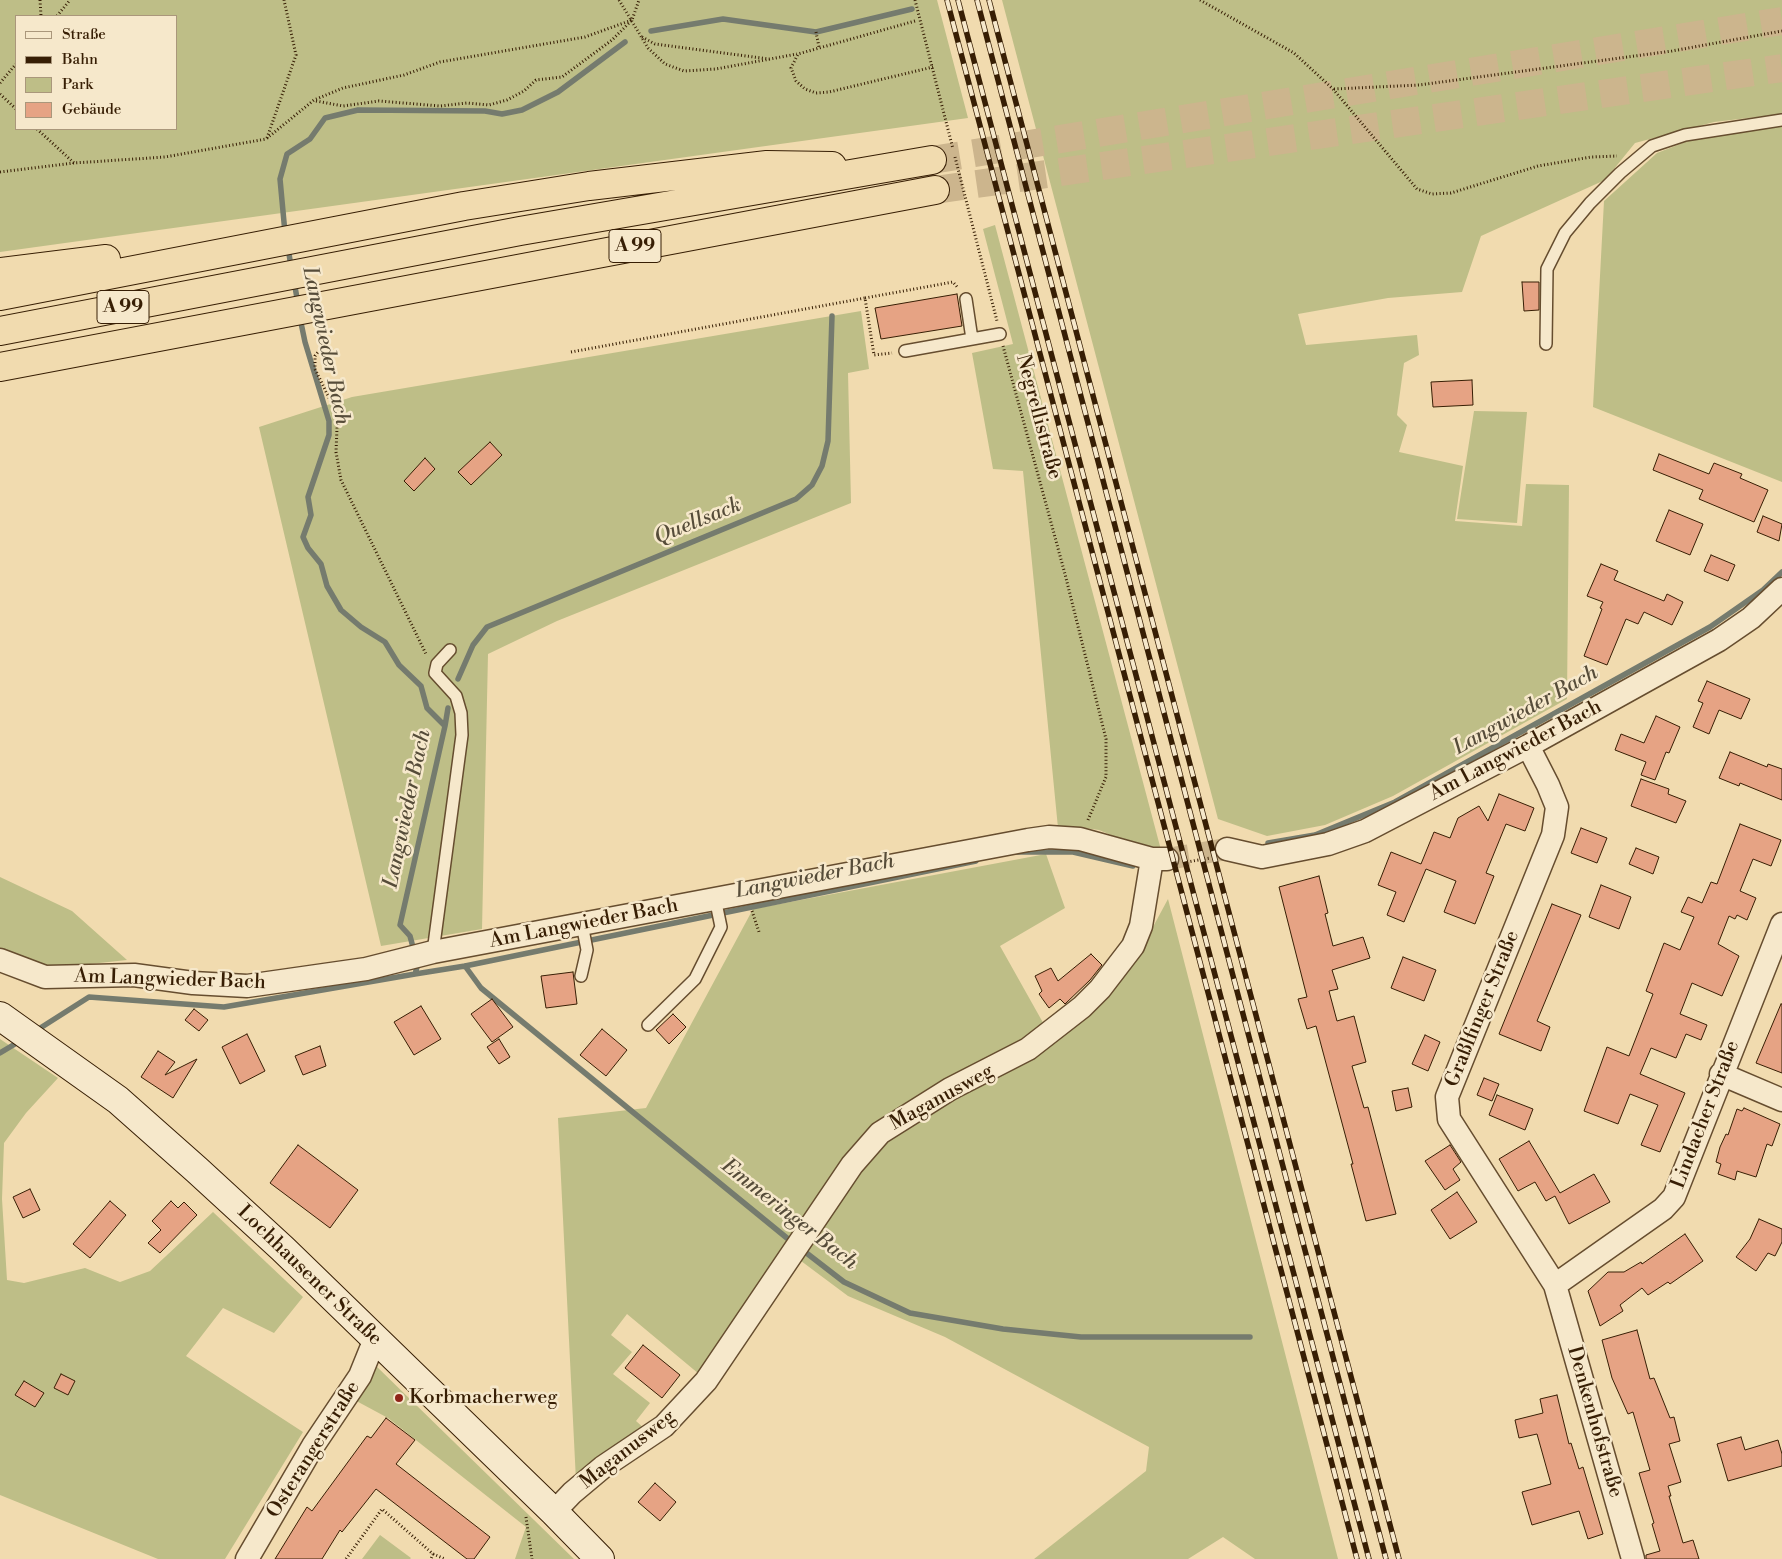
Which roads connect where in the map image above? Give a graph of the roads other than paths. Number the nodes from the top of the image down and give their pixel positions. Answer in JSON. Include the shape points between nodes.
{"nodes":[{"id":1,"x":1782,"y":120,"type":"edge"},
{"id":2,"x":935,"y":190,"type":"tunnel mouth"},
{"id":3,"x":229,"y":252,"type":"junction"},
{"id":4,"x":0,"y":272,"type":"edge"},
{"id":5,"x":0,"y":296,"type":"edge"},
{"id":6,"x":966,"y":299,"type":"road end"},
{"id":7,"x":0,"y":331,"type":"edge"},
{"id":8,"x":1000,"y":334,"type":"road end"},
{"id":9,"x":972,"y":339,"type":"junction"},
{"id":10,"x":1546,"y":344,"type":"dead end"},
{"id":11,"x":94,"y":347,"type":"junction"},
{"id":12,"x":905,"y":351,"type":"road end"},
{"id":13,"x":0,"y":367,"type":"edge"},
{"id":14,"x":0,"y":385,"type":"edge"},
{"id":15,"x":1782,"y":589,"type":"edge"},
{"id":16,"x":450,"y":650,"type":"dead end"},
{"id":17,"x":1528,"y":746,"type":"junction"},
{"id":18,"x":1220,"y":853,"type":"tunnel mouth"},
{"id":19,"x":1168,"y":860,"type":"joint"},
{"id":20,"x":715,"y":903,"type":"junction"},
{"id":21,"x":1782,"y":924,"type":"edge"},
{"id":22,"x":584,"y":935,"type":"junction"},
{"id":23,"x":420,"y":955,"type":"junction"},
{"id":24,"x":0,"y":960,"type":"edge"},
{"id":25,"x":581,"y":976,"type":"dead end"},
{"id":26,"x":648,"y":1025,"type":"dead end"},
{"id":27,"x":19,"y":1029,"type":"edge"},
{"id":28,"x":1721,"y":1074,"type":"junction"},
{"id":29,"x":1782,"y":1100,"type":"edge"},
{"id":30,"x":1554,"y":1285,"type":"junction"},
{"id":31,"x":375,"y":1339,"type":"junction"},
{"id":32,"x":554,"y":1512,"type":"junction"},
{"id":33,"x":247,"y":1559,"type":"edge"},
{"id":34,"x":600,"y":1559,"type":"edge"},
{"id":35,"x":1633,"y":1559,"type":"edge"}],
"edges":[{"from":1,"to":10,"type":"lane","via":[[1685,135],[1652,146],[1640,155],[1590,203],[1565,233],[1546,269]]},
{"from":2,"to":11,"type":"highway","number":"A 99","via":[[254,320]]},
{"from":3,"to":4,"type":"highway","via":[[149,253]]},
{"from":3,"to":5,"type":"highway"},
{"from":3,"to":7,"type":"highway","number":"A 99","via":[[474,205],[688,173],[767,165],[919,163],[520,232]]},
{"from":6,"to":9,"type":"lane"},
{"from":8,"to":9,"type":"lane"},
{"from":9,"to":12,"type":"lane"},
{"from":11,"to":13,"type":"highway","number":"A 99"},
{"from":11,"to":14,"type":"highway","via":[[56,370]]},
{"from":15,"to":17,"type":"street","name":"Am Langwieder Bach","via":[[1751,618],[1719,640]]},
{"from":16,"to":23,"type":"lane","via":[[436,664],[435,673],[456,696],[462,735]]},
{"from":17,"to":18,"type":"street","name":"Am Langwieder Bach","via":[[1347,838],[1262,857]]},
{"from":17,"to":30,"type":"street","name":"Graßlfinger Straße","via":[[1557,807],[1553,835],[1447,1097],[1449,1119]]},
{"from":19,"to":20,"type":"street","name":"Am Langwieder Bach","via":[[1080,839],[1049,837]]},
{"from":19,"to":32,"type":"street","name":"Maganusweg","via":[[1133,946],[1100,989],[1028,1049],[950,1089],[880,1133],[852,1165],[706,1381],[664,1426],[602,1467]]},
{"from":20,"to":22,"type":"street","name":"Am Langwieder Bach"},
{"from":20,"to":26,"type":"lane","via":[[720,927],[695,978]]},
{"from":21,"to":28,"type":"street","name":"Lindacher Straße"},
{"from":22,"to":23,"type":"street","name":"Am Langwieder Bach"},
{"from":22,"to":25,"type":"lane","via":[[588,950]]},
{"from":23,"to":24,"type":"street","name":"Am Langwieder Bach","via":[[366,968],[247,986],[193,984],[134,975],[46,977]]},
{"from":27,"to":31,"type":"main road","name":"Lochhausener Straße","via":[[118,1100],[197,1170]]},
{"from":28,"to":29,"type":"street"},
{"from":28,"to":30,"type":"street","name":"Lindacher Straße","via":[[1674,1197],[1663,1209]]},
{"from":30,"to":35,"type":"street","name":"Denkenhofstraße"},
{"from":31,"to":32,"type":"main road","name":"Lochhausener Straße"},
{"from":31,"to":33,"type":"street","name":"Osterangerstraße","via":[[360,1376],[313,1446]]},
{"from":32,"to":34,"type":"main road","name":"Lochhausener Straße"}]}
